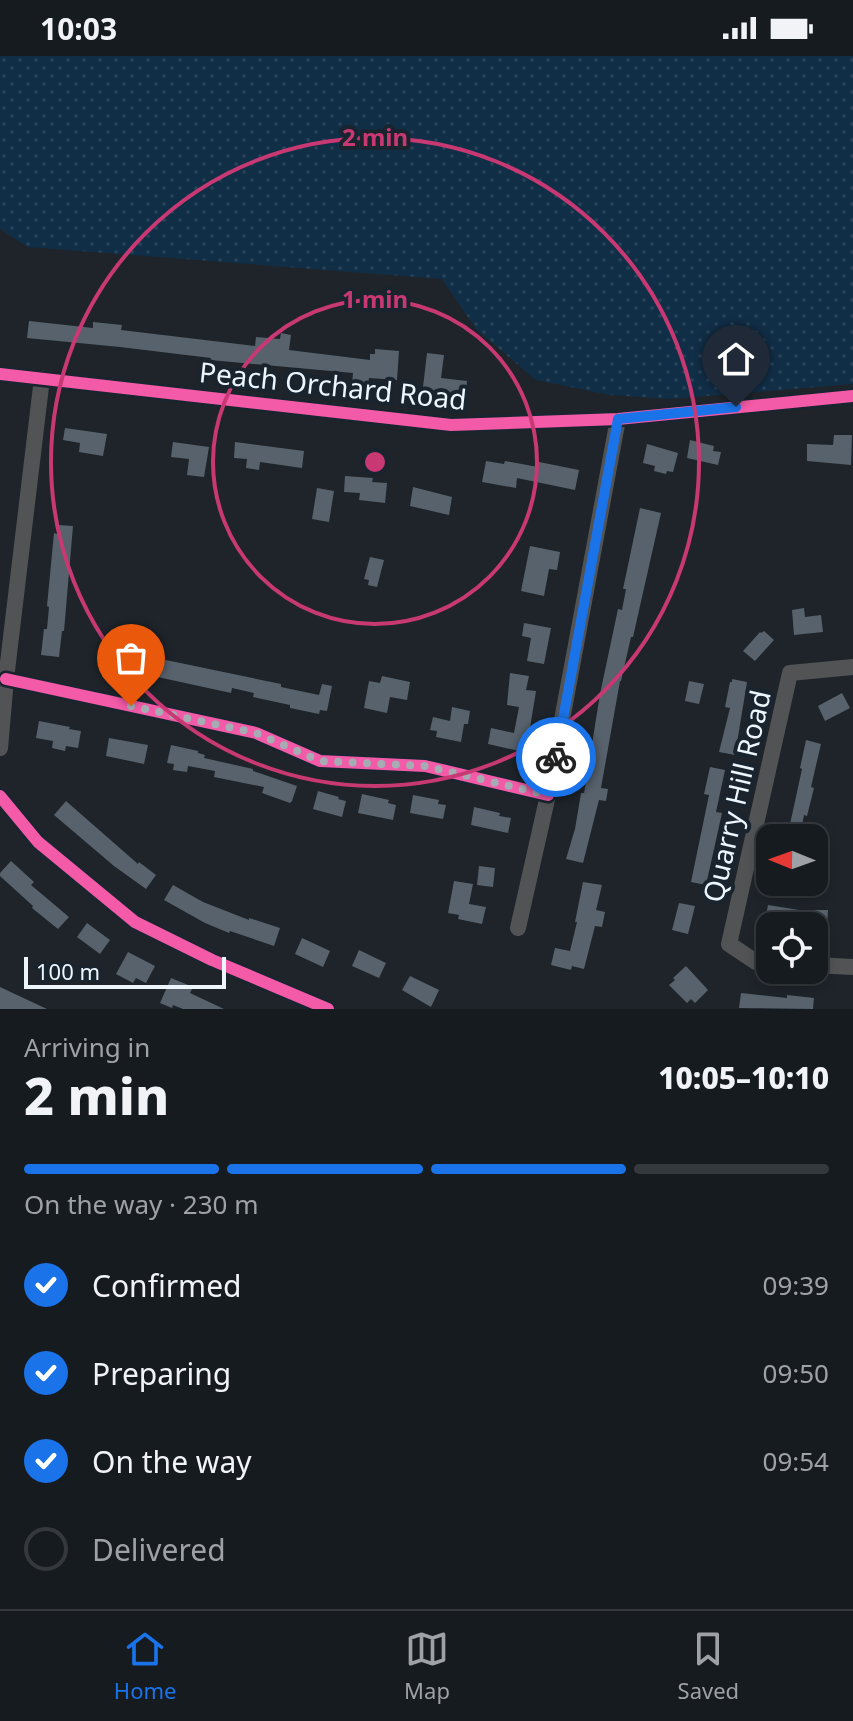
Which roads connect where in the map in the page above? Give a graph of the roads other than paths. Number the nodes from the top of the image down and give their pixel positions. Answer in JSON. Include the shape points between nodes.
{"nodes":[{"id":1,"x":0,"y":374,"type":"edge"},
{"id":2,"x":42,"y":378,"type":"junction"},
{"id":3,"x":853,"y":396,"type":"edge"},
{"id":4,"x":618,"y":419,"type":"junction"},
{"id":5,"x":853,"y":667,"type":"edge"},
{"id":6,"x":6,"y":679,"type":"junction"},
{"id":7,"x":0,"y":748,"type":"edge"},
{"id":8,"x":548,"y":795,"type":"junction"},
{"id":9,"x":0,"y":796,"type":"edge"},
{"id":10,"x":518,"y":928,"type":"dead end"},
{"id":11,"x":756,"y":962,"type":"edge"},
{"id":12,"x":828,"y":966,"type":"edge"},
{"id":13,"x":853,"y":967,"type":"edge"},
{"id":14,"x":328,"y":1009,"type":"edge"}],
"edges":[{"from":1,"to":2,"type":"street","name":"Peach Orchard Road"},
{"from":2,"to":4,"type":"street","name":"Peach Orchard Road","via":[[451,425]]},
{"from":2,"to":6,"type":"street"},
{"from":3,"to":4,"type":"street","name":"Peach Orchard Road"},
{"from":4,"to":8,"type":"street"},
{"from":5,"to":11,"type":"street","name":"Quarry Hill Road","via":[[790,673],[729,944]]},
{"from":6,"to":7,"type":"street"},
{"from":6,"to":8,"type":"street","via":[[256,733],[320,761],[425,766]]},
{"from":8,"to":10,"type":"street"},
{"from":9,"to":14,"type":"street","via":[[38,842],[135,922]]},
{"from":12,"to":13,"type":"street"}]}
